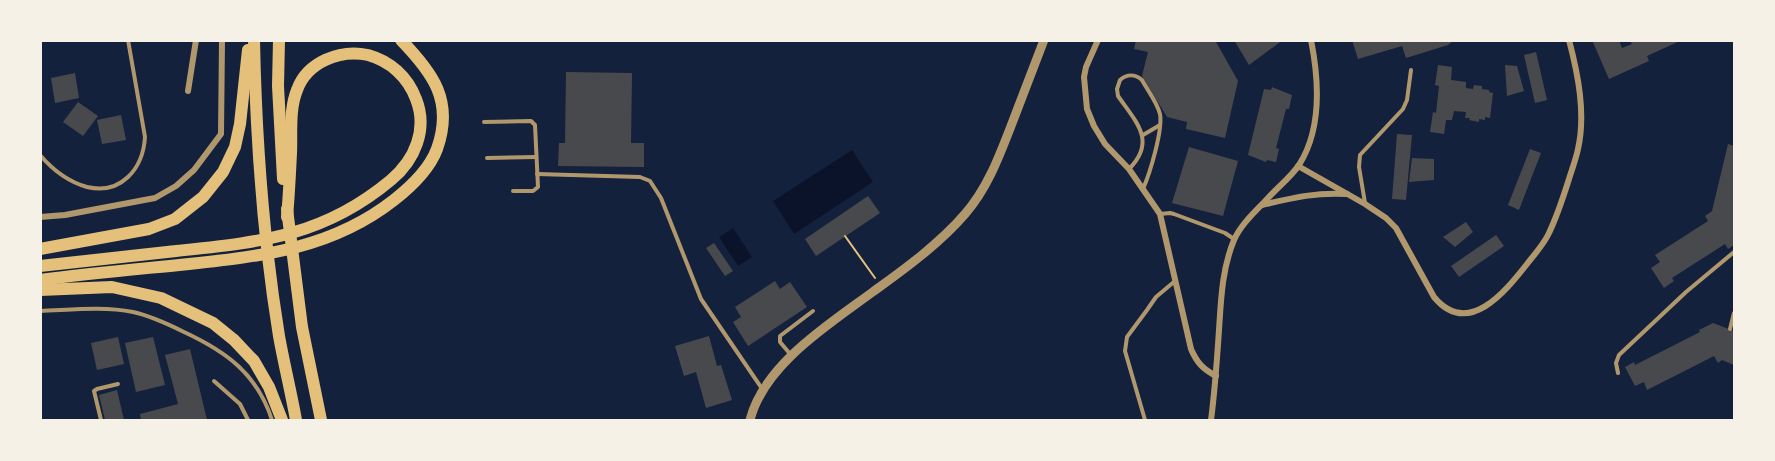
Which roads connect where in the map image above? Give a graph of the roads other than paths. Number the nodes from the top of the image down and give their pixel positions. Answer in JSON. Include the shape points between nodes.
{"nodes":[{"id":1,"x":128,"y":40,"type":"edge"},
{"id":2,"x":196,"y":40,"type":"edge"},
{"id":3,"x":222,"y":40,"type":"edge"},
{"id":4,"x":252,"y":40,"type":"edge"},
{"id":5,"x":279,"y":40,"type":"edge"},
{"id":6,"x":401,"y":40,"type":"edge"},
{"id":7,"x":1044,"y":40,"type":"edge"},
{"id":8,"x":1098,"y":40,"type":"edge"},
{"id":9,"x":1311,"y":40,"type":"edge"},
{"id":10,"x":1569,"y":40,"type":"edge"},
{"id":11,"x":1411,"y":70,"type":"dead end"},
{"id":12,"x":188,"y":91,"type":"dead end"},
{"id":13,"x":484,"y":122,"type":"dead end"},
{"id":14,"x":1160,"y":125,"type":"junction"},
{"id":15,"x":1143,"y":135,"type":"junction"},
{"id":16,"x":40,"y":155,"type":"edge"},
{"id":17,"x":536,"y":157,"type":"junction"},
{"id":18,"x":488,"y":159,"type":"dead end"},
{"id":19,"x":1298,"y":166,"type":"junction"},
{"id":20,"x":1129,"y":169,"type":"junction"},
{"id":21,"x":537,"y":174,"type":"junction"},
{"id":22,"x":1142,"y":189,"type":"junction"},
{"id":23,"x":513,"y":191,"type":"dead end"},
{"id":24,"x":1347,"y":194,"type":"junction"},
{"id":25,"x":1365,"y":204,"type":"junction"},
{"id":26,"x":1262,"y":206,"type":"junction"},
{"id":27,"x":1160,"y":214,"type":"junction"},
{"id":28,"x":40,"y":217,"type":"edge"},
{"id":29,"x":287,"y":217,"type":"junction"},
{"id":30,"x":1234,"y":239,"type":"junction"},
{"id":31,"x":40,"y":249,"type":"edge"},
{"id":32,"x":1734,"y":252,"type":"edge"},
{"id":33,"x":40,"y":266,"type":"edge"},
{"id":34,"x":40,"y":280,"type":"edge"},
{"id":35,"x":1175,"y":281,"type":"junction"},
{"id":36,"x":40,"y":290,"type":"edge"},
{"id":37,"x":40,"y":311,"type":"edge"},
{"id":38,"x":813,"y":311,"type":"dead end"},
{"id":39,"x":1734,"y":313,"type":"edge"},
{"id":40,"x":1730,"y":329,"type":"dead end"},
{"id":41,"x":792,"y":356,"type":"junction"},
{"id":42,"x":1618,"y":373,"type":"dead end"},
{"id":43,"x":1216,"y":376,"type":"junction"},
{"id":44,"x":214,"y":381,"type":"dead end"},
{"id":45,"x":118,"y":384,"type":"dead end"},
{"id":46,"x":764,"y":391,"type":"junction"},
{"id":47,"x":100,"y":420,"type":"edge"},
{"id":48,"x":248,"y":420,"type":"edge"},
{"id":49,"x":272,"y":420,"type":"edge"},
{"id":50,"x":282,"y":420,"type":"edge"},
{"id":51,"x":296,"y":420,"type":"edge"},
{"id":52,"x":321,"y":420,"type":"edge"},
{"id":53,"x":750,"y":420,"type":"edge"},
{"id":54,"x":1145,"y":420,"type":"edge"},
{"id":55,"x":1211,"y":420,"type":"edge"}],
"edges":[{"from":1,"to":16,"type":"lane","via":[[146,137],[138,166],[117,186],[87,187],[72,181]]},
{"from":2,"to":12,"type":"street"},
{"from":3,"to":28,"type":"street","via":[[221,134],[194,170],[155,198]]},
{"from":4,"to":31,"type":"highway","via":[[238,136],[230,158],[203,197],[162,225]]},
{"from":4,"to":51,"type":"highway","via":[[266,241]]},
{"from":5,"to":29,"type":"highway","via":[[279,128]]},
{"from":6,"to":34,"type":"highway","via":[[436,83],[442,117],[434,157],[419,178],[389,204],[324,239],[269,255]]},
{"from":7,"to":41,"type":"street","via":[[998,159],[965,214],[919,258]]},
{"from":8,"to":20,"type":"street","via":[[1084,77],[1087,109],[1105,144]]},
{"from":9,"to":19,"type":"street","via":[[1317,95],[1314,126]]},
{"from":10,"to":25,"type":"street","via":[[1578,83],[1578,148],[1547,238],[1496,298],[1469,314],[1447,310],[1434,297],[1396,228]]},
{"from":11,"to":25,"type":"lane","via":[[1403,109],[1360,155]]},
{"from":13,"to":17,"type":"lane","via":[[534,122]]},
{"from":14,"to":15,"type":"lane"},
{"from":14,"to":15,"type":"lane","via":[[1158,109],[1142,80],[1135,76],[1123,78],[1117,86],[1118,96]]},
{"from":14,"to":22,"type":"lane"},
{"from":15,"to":20,"type":"lane","via":[[1142,154]]},
{"from":17,"to":18,"type":"lane"},
{"from":17,"to":21,"type":"lane"},
{"from":19,"to":24,"type":"street"},
{"from":19,"to":26,"type":"street"},
{"from":20,"to":22,"type":"street"},
{"from":21,"to":23,"type":"lane","via":[[536,190]]},
{"from":21,"to":46,"type":"lane","via":[[640,177],[650,181],[661,198],[701,299]]},
{"from":22,"to":27,"type":"street"},
{"from":24,"to":25,"type":"street"},
{"from":24,"to":26,"type":"street","via":[[1307,195]]},
{"from":26,"to":30,"type":"street"},
{"from":27,"to":30,"type":"lane","via":[[1174,214]]},
{"from":27,"to":35,"type":"street"},
{"from":29,"to":33,"type":"highway","via":[[292,107],[297,88],[312,69],[338,55],[362,54],[390,65],[403,76],[418,104],[418,141],[403,168],[361,202],[320,223],[258,241]]},
{"from":29,"to":52,"type":"highway","via":[[302,327]]},
{"from":30,"to":43,"type":"street","via":[[1225,265]]},
{"from":32,"to":42,"type":"lane","via":[[1619,355]]},
{"from":35,"to":43,"type":"street","via":[[1191,349],[1202,368]]},
{"from":35,"to":54,"type":"lane","via":[[1156,297],[1126,342],[1125,351]]},
{"from":36,"to":50,"type":"highway","via":[[112,287],[161,298],[213,323],[254,361]]},
{"from":37,"to":49,"type":"lane","via":[[132,312],[202,340],[253,380]]},
{"from":38,"to":41,"type":"lane","via":[[780,336],[780,342]]},
{"from":39,"to":40,"type":"lane"},
{"from":41,"to":46,"type":"street"},
{"from":43,"to":55,"type":"street"},
{"from":44,"to":48,"type":"lane","via":[[240,404]]},
{"from":45,"to":47,"type":"lane","via":[[94,392]]},
{"from":46,"to":53,"type":"street"}]}
